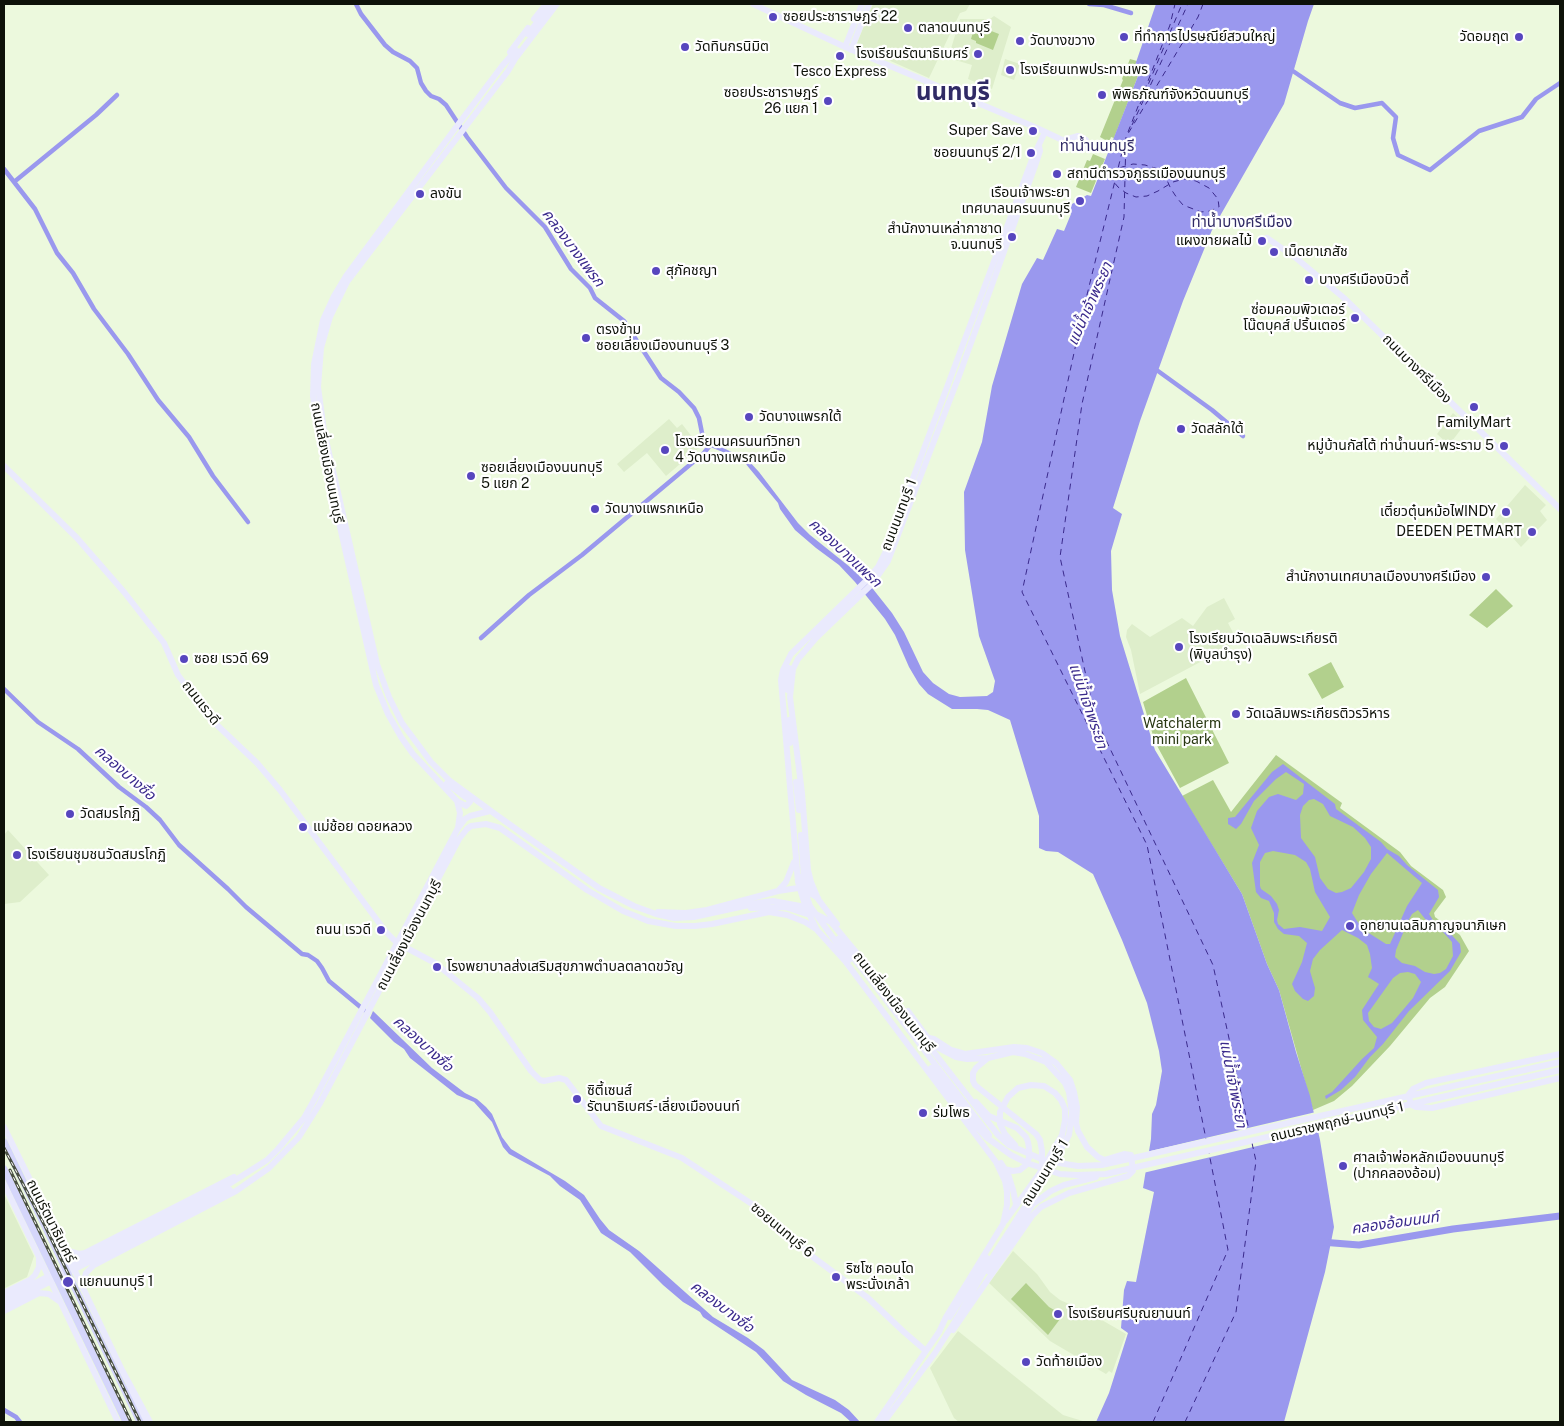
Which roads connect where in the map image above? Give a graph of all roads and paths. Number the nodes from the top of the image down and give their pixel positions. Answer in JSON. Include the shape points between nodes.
{"nodes":[{"id":1,"x":546,"y":4,"type":"edge"},
{"id":2,"x":551,"y":4,"type":"edge"},
{"id":3,"x":557,"y":4,"type":"edge"},
{"id":4,"x":562,"y":4,"type":"edge"},
{"id":5,"x":753,"y":4,"type":"edge"},
{"id":6,"x":862,"y":4,"type":"edge"},
{"id":7,"x":869,"y":4,"type":"edge"},
{"id":8,"x":529,"y":37,"type":"junction"},
{"id":9,"x":848,"y":49,"type":"junction"},
{"id":10,"x":505,"y":68,"type":"junction"},
{"id":11,"x":1044,"y":132,"type":"junction"},
{"id":12,"x":454,"y":136,"type":"junction"},
{"id":13,"x":1064,"y":140,"type":"dead end"},
{"id":14,"x":1267,"y":238,"type":"dead end"},
{"id":15,"x":4,"y":466,"type":"edge"},
{"id":16,"x":1560,"y":509,"type":"edge"},
{"id":17,"x":859,"y":593,"type":"junction"},
{"id":18,"x":809,"y":638,"type":"junction"},
{"id":19,"x":369,"y":659,"type":"junction"},
{"id":20,"x":790,"y":710,"type":"junction"},
{"id":21,"x":466,"y":793,"type":"junction"},
{"id":22,"x":457,"y":801,"type":"junction"},
{"id":23,"x":490,"y":811,"type":"junction"},
{"id":24,"x":475,"y":814,"type":"junction"},
{"id":25,"x":476,"y":824,"type":"junction"},
{"id":26,"x":458,"y":828,"type":"junction"},
{"id":27,"x":795,"y":856,"type":"junction"},
{"id":28,"x":807,"y":856,"type":"junction"},
{"id":29,"x":801,"y":891,"type":"junction"},
{"id":30,"x":775,"y":892,"type":"junction"},
{"id":31,"x":818,"y":899,"type":"junction"},
{"id":32,"x":610,"y":904,"type":"junction"},
{"id":33,"x":642,"y":911,"type":"junction"},
{"id":34,"x":769,"y":912,"type":"junction"},
{"id":35,"x":776,"y":913,"type":"junction"},
{"id":36,"x":718,"y":914,"type":"junction"},
{"id":37,"x":831,"y":922,"type":"junction"},
{"id":38,"x":817,"y":930,"type":"junction"},
{"id":39,"x":400,"y":945,"type":"junction"},
{"id":40,"x":858,"y":949,"type":"junction"},
{"id":41,"x":845,"y":960,"type":"junction"},
{"id":42,"x":929,"y":1038,"type":"junction"},
{"id":43,"x":933,"y":1045,"type":"junction"},
{"id":44,"x":1560,"y":1054,"type":"edge"},
{"id":45,"x":988,"y":1058,"type":"junction"},
{"id":46,"x":1560,"y":1058,"type":"edge"},
{"id":47,"x":1560,"y":1062,"type":"edge"},
{"id":48,"x":1560,"y":1070,"type":"edge"},
{"id":49,"x":1560,"y":1074,"type":"edge"},
{"id":50,"x":1560,"y":1078,"type":"edge"},
{"id":51,"x":1467,"y":1083,"type":"junction"},
{"id":52,"x":1470,"y":1091,"type":"junction"},
{"id":53,"x":958,"y":1104,"type":"junction"},
{"id":54,"x":4,"y":1128,"type":"edge"},
{"id":55,"x":4,"y":1142,"type":"edge"},
{"id":56,"x":1000,"y":1147,"type":"junction"},
{"id":57,"x":1022,"y":1151,"type":"junction"},
{"id":58,"x":996,"y":1162,"type":"junction"},
{"id":59,"x":1117,"y":1162,"type":"joint"},
{"id":60,"x":4,"y":1169,"type":"edge"},
{"id":61,"x":249,"y":1172,"type":"junction"},
{"id":62,"x":1039,"y":1174,"type":"junction"},
{"id":63,"x":1106,"y":1174,"type":"junction"},
{"id":64,"x":256,"y":1178,"type":"junction"},
{"id":65,"x":4,"y":1184,"type":"edge"},
{"id":66,"x":218,"y":1193,"type":"junction"},
{"id":67,"x":1003,"y":1224,"type":"junction"},
{"id":68,"x":66,"y":1250,"type":"junction"},
{"id":69,"x":85,"y":1253,"type":"junction"},
{"id":70,"x":39,"y":1256,"type":"junction"},
{"id":71,"x":94,"y":1265,"type":"junction"},
{"id":72,"x":30,"y":1280,"type":"junction"},
{"id":73,"x":979,"y":1281,"type":"junction"},
{"id":74,"x":84,"y":1289,"type":"junction"},
{"id":75,"x":4,"y":1293,"type":"edge"},
{"id":76,"x":39,"y":1293,"type":"junction"},
{"id":77,"x":4,"y":1299,"type":"edge"},
{"id":78,"x":62,"y":1304,"type":"junction"},
{"id":79,"x":4,"y":1305,"type":"edge"},
{"id":80,"x":4,"y":1311,"type":"edge"},
{"id":81,"x":939,"y":1332,"type":"junction"},
{"id":82,"x":926,"y":1351,"type":"junction"},
{"id":83,"x":934,"y":1353,"type":"junction"},
{"id":84,"x":122,"y":1370,"type":"junction"},
{"id":85,"x":108,"y":1399,"type":"junction"},
{"id":86,"x":142,"y":1420,"type":"edge"},
{"id":87,"x":118,"y":1422,"type":"edge"},
{"id":88,"x":124,"y":1422,"type":"edge"},
{"id":89,"x":150,"y":1422,"type":"edge"},
{"id":90,"x":877,"y":1422,"type":"edge"},
{"id":91,"x":884,"y":1422,"type":"edge"}],
"edges":[{"from":1,"to":10,"type":"main road","name":"ถนนเลี่ยงเมืองนนทบุรี","via":[[508,55]]},
{"from":2,"to":8,"type":"main road","name":"ถนนเลี่ยงเมืองนนทบุรี"},
{"from":3,"to":8,"type":"main road","name":"ถนนเลี่ยงเมืองนนทบุรี"},
{"from":4,"to":10,"type":"main road","name":"ถนนเลี่ยงเมืองนนทบุรี","via":[[518,61]]},
{"from":5,"to":9,"type":"main road"},
{"from":6,"to":9,"type":"main road"},
{"from":7,"to":9,"type":"main road"},
{"from":8,"to":10,"type":"main road","name":"ถนนเลี่ยงเมืองนนทบุรี"},
{"from":9,"to":11,"type":"main road"},
{"from":10,"to":12,"type":"main road","name":"ถนนเลี่ยงเมืองนนทบุรี"},
{"from":11,"to":13,"type":"main road"},
{"from":11,"to":17,"type":"main road","name":"ถนนนนทบุรี 1","via":[[885,553],[870,582]]},
{"from":12,"to":19,"type":"main road","name":"ถนนเลี่ยงเมืองนนทบุรี","via":[[340,286],[323,320],[315,354],[313,396],[318,430]]},
{"from":12,"to":21,"type":"main road","name":"ถนนเลี่ยงเมืองนนทบุรี","via":[[347,282],[325,331],[318,387],[324,431],[361,601],[382,680],[402,723],[417,745]]},
{"from":14,"to":16,"type":"main road","name":"ถนนบางศรีเมือง","via":[[1344,298]]},
{"from":15,"to":39,"type":"main road","name":"ถนนเรวดี","via":[[86,548],[147,620],[199,703],[280,790],[386,932]]},
{"from":17,"to":18,"type":"main road","name":"ถนนนนทบุรี 1"},
{"from":17,"to":20,"type":"main road","name":"ถนนนนทบุรี 1","via":[[798,659],[791,677]]},
{"from":18,"to":20,"type":"main road","via":[[788,668],[786,680]]},
{"from":18,"to":27,"type":"main road","name":"ถนนนนทบุรี 1","via":[[791,654],[781,680]]},
{"from":19,"to":22,"type":"main road","name":"ถนนเลี่ยงเมืองนนทบุรี","via":[[383,704],[401,737]]},
{"from":19,"to":33,"type":"main road","via":[[391,712],[406,736],[456,791],[591,887]]},
{"from":20,"to":28,"type":"main road","name":"ถนนนนทบุรี 1"},
{"from":20,"to":37,"type":"main road","via":[[804,877],[815,901]]},
{"from":20,"to":53,"type":"main road","via":[[800,878],[810,906]]},
{"from":21,"to":22,"type":"main road","via":[[469,804],[463,806]]},
{"from":21,"to":23,"type":"main road","name":"ถนนเลี่ยงเมืองนนทบุรี"},
{"from":22,"to":26,"type":"main road","name":"ถนนเลี่ยงเมืองนนทบุรี","via":[[460,813]]},
{"from":23,"to":24,"type":"main road","name":"ถนนเลี่ยงเมืองนนทบุรี"},
{"from":23,"to":33,"type":"main road","name":"ถนนเลี่ยงเมืองนนทบุรี","via":[[599,888]]},
{"from":24,"to":25,"type":"main road","via":[[480,818]]},
{"from":24,"to":26,"type":"main road","name":"ถนนเลี่ยงเมืองนนทบุรี"},
{"from":25,"to":32,"type":"main road","name":"ถนนเลี่ยงเมืองนนทบุรี","via":[[500,828]]},
{"from":25,"to":39,"type":"main road","name":"ถนนเลี่ยงเมืองนนทบุรี","via":[[466,829]]},
{"from":26,"to":39,"type":"main road","name":"ถนนเลี่ยงเมืองนนทบุรี"},
{"from":27,"to":29,"type":"main road","name":"ถนนนนทบุรี 1"},
{"from":27,"to":30,"type":"main road","via":[[786,882]]},
{"from":28,"to":29,"type":"main road","name":"ถนนนนทบุรี 1","via":[[806,884]]},
{"from":28,"to":31,"type":"main road","name":"ถนนนนทบุรี 1","via":[[811,882]]},
{"from":29,"to":30,"type":"main road","name":"ถนนเลี่ยงเมืองนนทบุรี"},
{"from":29,"to":31,"type":"main road"},
{"from":29,"to":35,"type":"main road","via":[[791,912]]},
{"from":29,"to":38,"type":"main road","name":"ถนนนนทบุรี 1"},
{"from":30,"to":33,"type":"main road","name":"ถนนเลี่ยงเมืองนนทบุรี","via":[[686,913]]},
{"from":30,"to":34,"type":"main road","via":[[781,899],[781,905]]},
{"from":31,"to":40,"type":"main road","name":"ถนนนนทบุรี 1"},
{"from":32,"to":33,"type":"main road","name":"ถนนเลี่ยงเมืองนนทบุรี"},
{"from":32,"to":34,"type":"main road","name":"ถนนเลี่ยงเมืองนนทบุรี","via":[[648,921],[676,926],[712,924]]},
{"from":33,"to":36,"type":"main road","name":"ถนนเลี่ยงเมืองนนทบุรี","via":[[674,921],[694,921]]},
{"from":34,"to":35,"type":"main road","name":"ถนนเลี่ยงเมืองนนทบุรี"},
{"from":35,"to":38,"type":"main road","name":"ถนนเลี่ยงเมืองนนทบุรี","via":[[805,922]]},
{"from":36,"to":37,"type":"main road","name":"ถนนเลี่ยงเมืองนนทบุรี","via":[[773,901],[800,906]]},
{"from":36,"to":56,"type":"main road","name":"ถนนเลี่ยงเมืองนนทบุรี","via":[[757,907],[785,907],[811,915],[829,928]]},
{"from":37,"to":57,"type":"main road","name":"ถนนเลี่ยงเมืองนนทบุรี","via":[[985,1121],[1003,1140]]},
{"from":38,"to":41,"type":"main road","name":"ถนนนนทบุรี 1"},
{"from":39,"to":61,"type":"main road","name":"ถนนเลี่ยงเมืองนนทบุรี","via":[[365,1002],[304,1118],[272,1154]]},
{"from":39,"to":64,"type":"main road","name":"ถนนเลี่ยงเมืองนนทบุรี","via":[[372,1006],[309,1122],[283,1154]]},
{"from":39,"to":82,"type":"main road","name":"ซอยนนทบุรี 6","via":[[439,965],[478,998],[537,1078],[544,1081],[566,1080],[604,1128],[671,1152],[761,1210],[813,1257],[868,1298]]},
{"from":40,"to":41,"type":"main road","via":[[853,946],[847,948]]},
{"from":40,"to":42,"type":"main road","name":"ถนนนนทบุรี 1"},
{"from":41,"to":58,"type":"main road","name":"ถนนนนทบุรี 1"},
{"from":42,"to":43,"type":"main road","name":"ถนนนนทบุรี 1"},
{"from":42,"to":83,"type":"main road","via":[[965,1054],[1014,1047],[1042,1053],[1056,1063],[1070,1080],[1077,1107],[1078,1132],[1087,1147],[1104,1160],[1131,1155],[1133,1171],[1128,1176],[1068,1193],[1040,1207],[960,1322]]},
{"from":43,"to":45,"type":"main road","name":"ถนนนนทบุรี 1","via":[[961,1058]]},
{"from":43,"to":58,"type":"main road","via":[[984,1112],[1026,1136],[1029,1148],[1026,1165],[1020,1170],[1008,1171]]},
{"from":44,"to":50,"type":"main road","via":[[1426,1084],[1408,1094],[1416,1107],[1432,1108]]},
{"from":45,"to":62,"type":"main road","via":[[976,1068],[973,1081],[1040,1140],[1042,1164]]},
{"from":45,"to":73,"type":"main road","name":"ถนนนนทบุรี 1","via":[[1013,1052],[1046,1062],[1065,1083],[1072,1113],[1069,1135],[1058,1155]]},
{"from":46,"to":51,"type":"main road"},
{"from":47,"to":51,"type":"main road","name":"ถนนราชพฤกษ์-นนทบุรี 1"},
{"from":48,"to":52,"type":"main road","name":"ถนนราชพฤกษ์-นนทบุรี 1"},
{"from":49,"to":52,"type":"main road"},
{"from":51,"to":59,"type":"main road","name":"ถนนราชพฤกษ์-นนทบุรี 1"},
{"from":52,"to":63,"type":"main road","name":"ถนนราชพฤกษ์-นนทบุรี 1"},
{"from":53,"to":56,"type":"main road","via":[[977,1128]]},
{"from":53,"to":81,"type":"main road","via":[[1008,1174],[1016,1204],[1010,1221]]},
{"from":54,"to":68,"type":"main road","name":"ถนนรัตนาธิเบศร์"},
{"from":55,"to":86,"type":"main road","name":"ถนนรัตนาธิเบศร์"},
{"from":56,"to":63,"type":"main road","name":"ถนนราชพฤกษ์-นนทบุรี 1","via":[[1028,1164],[1060,1174]]},
{"from":57,"to":59,"type":"main road","name":"ถนนเลี่ยงเมืองนนทบุรี","via":[[1060,1164],[1078,1166]]},
{"from":57,"to":62,"type":"main road","via":[[1005,1134],[1000,1124],[1000,1112],[1012,1092],[1024,1086],[1044,1086],[1061,1100],[1065,1109],[1064,1127]]},
{"from":58,"to":67,"type":"main road","name":"ถนนนนทบุรี 1","via":[[1007,1192]]},
{"from":60,"to":88,"type":"main road","name":"ถนนรัตนาธิเบศร์"},
{"from":61,"to":66,"type":"main road"},
{"from":61,"to":69,"type":"main road","via":[[227,1180]]},
{"from":62,"to":67,"type":"main road"},
{"from":63,"to":73,"type":"main road","via":[[1064,1186],[1033,1204]]},
{"from":64,"to":66,"type":"main road"},
{"from":64,"to":71,"type":"main road"},
{"from":65,"to":70,"type":"main road","name":"ถนนรัตนาธิเบศร์"},
{"from":66,"to":77,"type":"main road"},
{"from":66,"to":79,"type":"main road"},
{"from":67,"to":81,"type":"main road","name":"ถนนนนทบุรี 1"},
{"from":68,"to":69,"type":"main road"},
{"from":68,"to":74,"type":"main road","name":"ถนนรัตนาธิเบศร์"},
{"from":69,"to":71,"type":"main road","via":[[82,1262]]},
{"from":70,"to":72,"type":"main road","via":[[38,1272]]},
{"from":70,"to":78,"type":"main road","name":"ถนนรัตนาธิเบศร์"},
{"from":71,"to":74,"type":"main road","via":[[86,1273]]},
{"from":72,"to":75,"type":"main road"},
{"from":72,"to":76,"type":"main road","via":[[39,1282]]},
{"from":73,"to":83,"type":"main road","name":"ถนนนนทบุรี 1"},
{"from":74,"to":84,"type":"main road","name":"ถนนรัตนาธิเบศร์"},
{"from":76,"to":78,"type":"main road","via":[[49,1294]]},
{"from":76,"to":80,"type":"main road"},
{"from":78,"to":85,"type":"main road","name":"ถนนรัตนาธิเบศร์"},
{"from":81,"to":82,"type":"main road","name":"ถนนนนทบุรี 1"},
{"from":82,"to":90,"type":"main road","name":"ถนนนนทบุรี 1"},
{"from":83,"to":91,"type":"main road","name":"ถนนนนทบุรี 1"},
{"from":84,"to":86,"type":"main road"},
{"from":84,"to":89,"type":"main road","name":"ถนนรัตนาธิเบศร์"},
{"from":85,"to":87,"type":"main road","name":"ถนนรัตนาธิเบศร์"},
{"from":85,"to":88,"type":"main road"}]}
